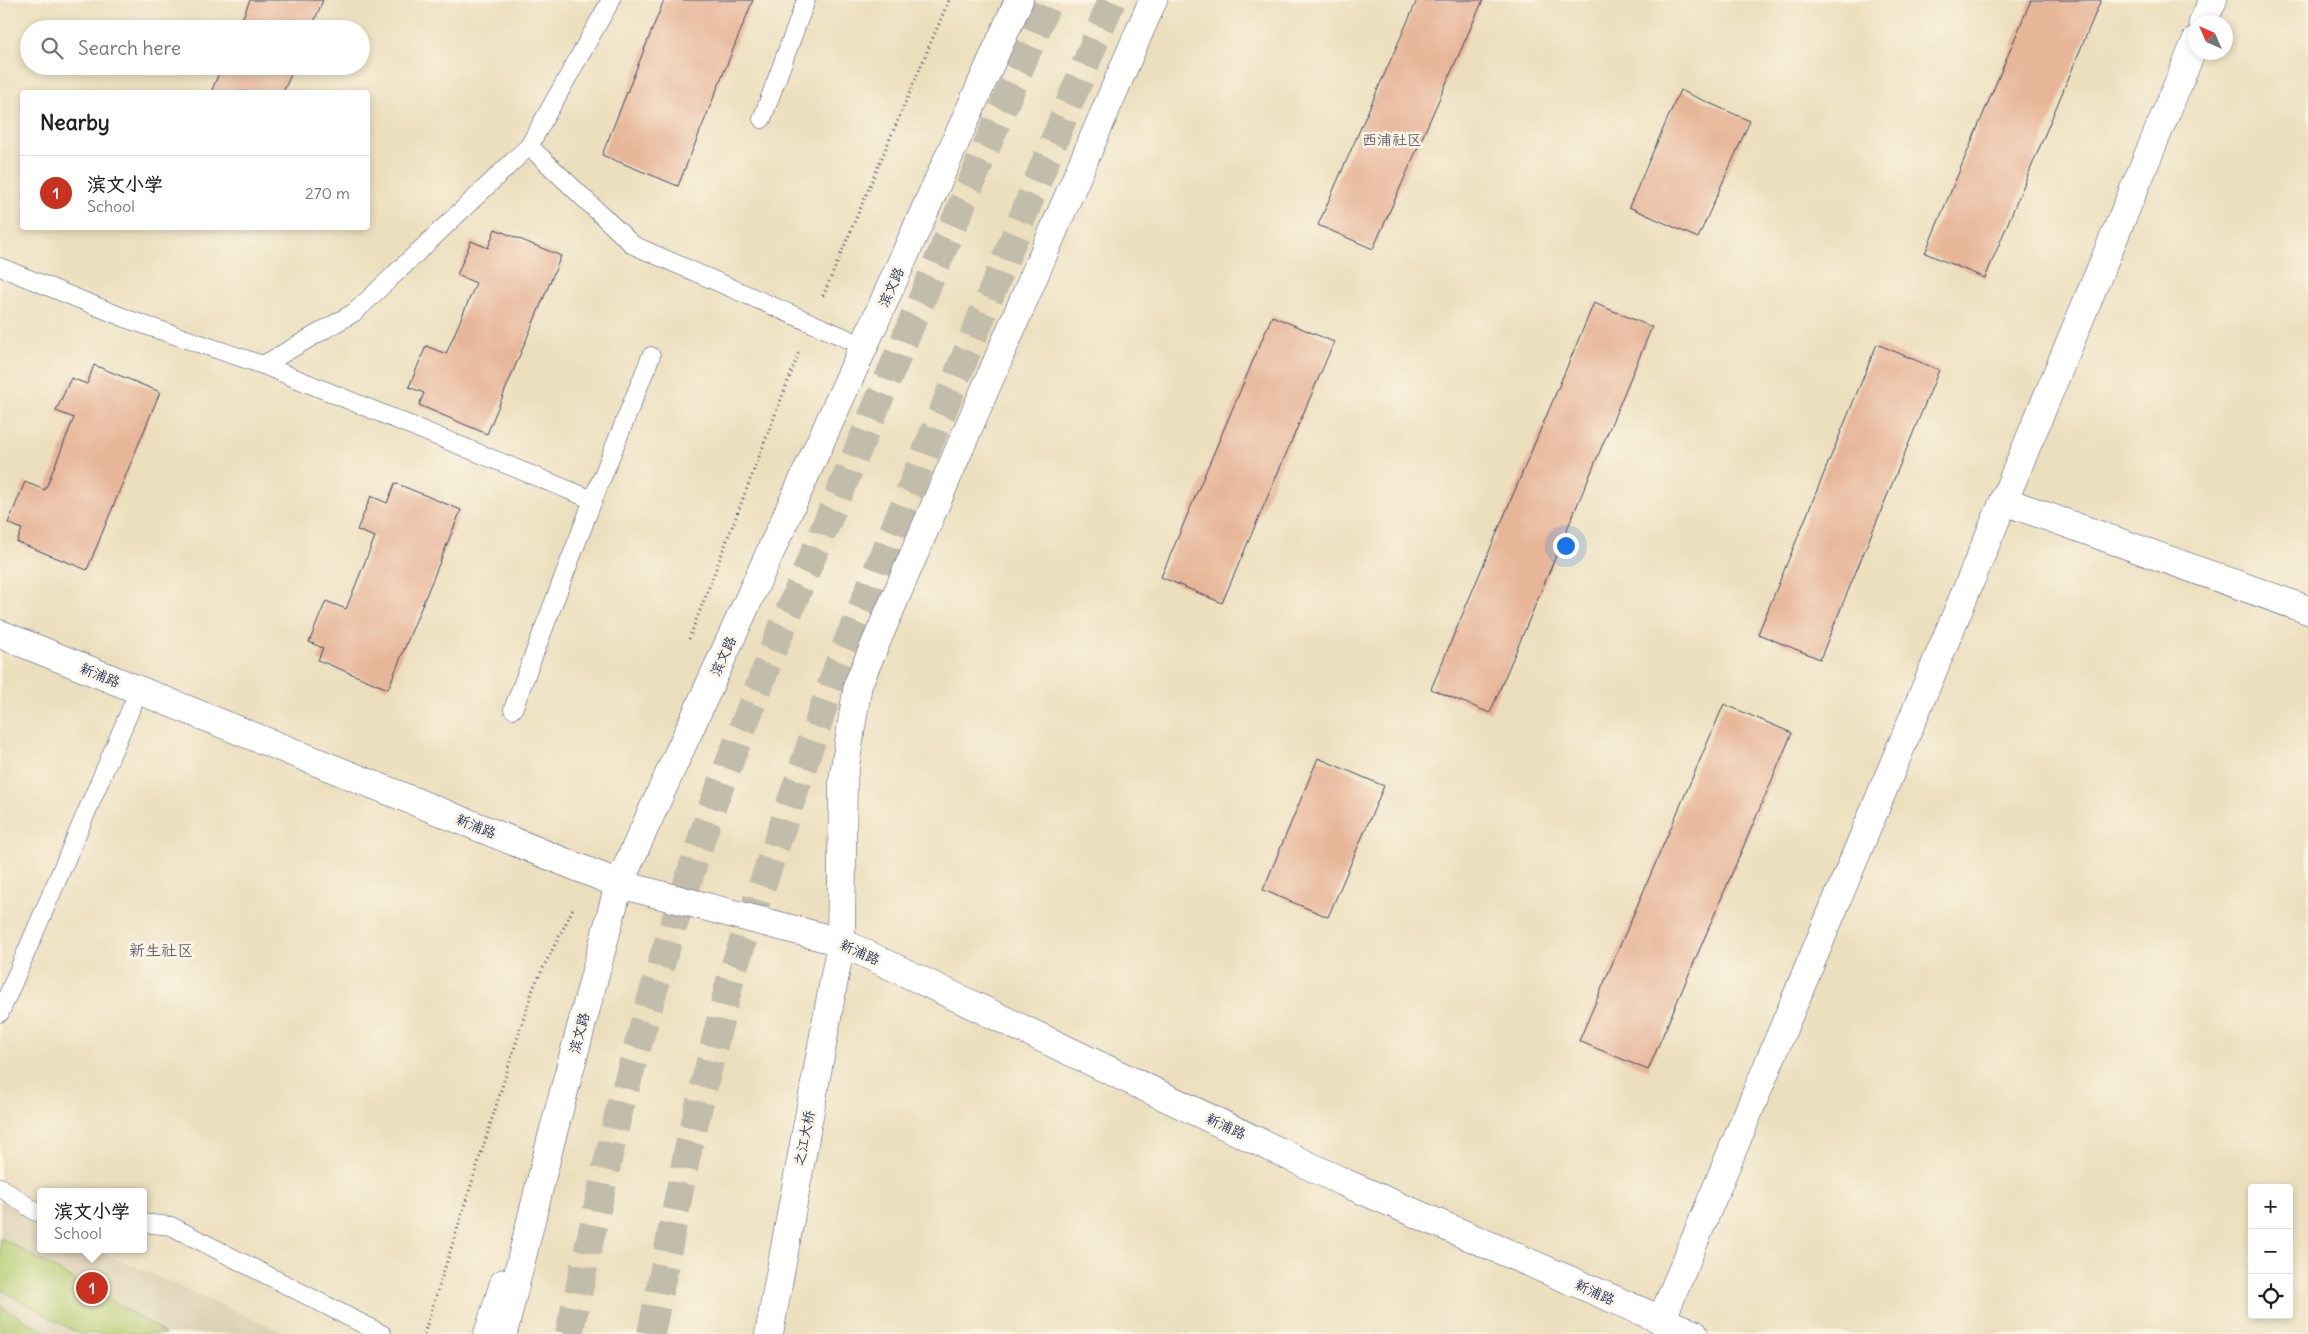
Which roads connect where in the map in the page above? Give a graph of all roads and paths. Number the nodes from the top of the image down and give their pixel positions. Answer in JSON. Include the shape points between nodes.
{"nodes":[{"id":1,"x":806,"y":0,"type":"edge"},
{"id":2,"x":1019,"y":0,"type":"edge"},
{"id":3,"x":1153,"y":0,"type":"edge"},
{"id":4,"x":2213,"y":0,"type":"edge"},
{"id":5,"x":607,"y":1,"type":"edge"},
{"id":6,"x":2206,"y":15,"type":"edge"},
{"id":7,"x":2188,"y":60,"type":"edge"},
{"id":8,"x":762,"y":119,"type":"dead end"},
{"id":9,"x":529,"y":146,"type":"junction"},
{"id":10,"x":0,"y":267,"type":"edge"},
{"id":11,"x":864,"y":346,"type":"junction"},
{"id":12,"x":651,"y":356,"type":"dead end"},
{"id":13,"x":263,"y":365,"type":"junction"},
{"id":14,"x":593,"y":500,"type":"junction"},
{"id":15,"x":2004,"y":501,"type":"junction"},
{"id":16,"x":2308,"y":610,"type":"edge"},
{"id":17,"x":0,"y":634,"type":"edge"},
{"id":18,"x":140,"y":690,"type":"junction"},
{"id":19,"x":513,"y":709,"type":"dead end"},
{"id":20,"x":619,"y":884,"type":"junction"},
{"id":21,"x":840,"y":942,"type":"junction"},
{"id":22,"x":0,"y":1012,"type":"edge"},
{"id":23,"x":550,"y":1144,"type":"junction"},
{"id":24,"x":0,"y":1187,"type":"edge"},
{"id":25,"x":790,"y":1211,"type":"junction"},
{"id":26,"x":37,"y":1212,"type":"edge"},
{"id":27,"x":147,"y":1223,"type":"edge"},
{"id":28,"x":1661,"y":1321,"type":"junction"},
{"id":29,"x":382,"y":1334,"type":"edge"},
{"id":30,"x":488,"y":1334,"type":"edge"},
{"id":31,"x":503,"y":1334,"type":"edge"},
{"id":32,"x":769,"y":1334,"type":"edge"},
{"id":33,"x":784,"y":1334,"type":"edge"},
{"id":34,"x":1694,"y":1334,"type":"edge"}],
"edges":[{"from":1,"to":8,"type":"lane"},
{"from":2,"to":11,"type":"street","name":"滨文路"},
{"from":3,"to":21,"type":"street","via":[[858,684],[843,780]]},
{"from":4,"to":6,"type":"street"},
{"from":5,"to":9,"type":"lane"},
{"from":7,"to":15,"type":"street"},
{"from":9,"to":11,"type":"lane","via":[[633,245]]},
{"from":9,"to":13,"type":"lane","via":[[355,312]]},
{"from":10,"to":13,"type":"lane","via":[[130,320]]},
{"from":11,"to":20,"type":"street","name":"滨文路"},
{"from":12,"to":14,"type":"lane"},
{"from":13,"to":14,"type":"lane"},
{"from":14,"to":19,"type":"lane"},
{"from":15,"to":16,"type":"street"},
{"from":15,"to":28,"type":"street"},
{"from":17,"to":18,"type":"street","name":"新浦路"},
{"from":18,"to":20,"type":"street","name":"新浦路"},
{"from":18,"to":22,"type":"lane"},
{"from":20,"to":21,"type":"street","name":"新浦路"},
{"from":20,"to":23,"type":"street","name":"滨文路"},
{"from":21,"to":25,"type":"street","name":"之江大桥"},
{"from":21,"to":28,"type":"street","name":"新浦路","via":[[1343,1182]]},
{"from":23,"to":30,"type":"street","name":"滨文路"},
{"from":23,"to":31,"type":"street"},
{"from":24,"to":26,"type":"lane"},
{"from":25,"to":32,"type":"street","name":"之江大桥"},
{"from":25,"to":33,"type":"street"},
{"from":27,"to":29,"type":"lane","via":[[171,1226]]},
{"from":28,"to":34,"type":"street","name":"新浦路"}]}
